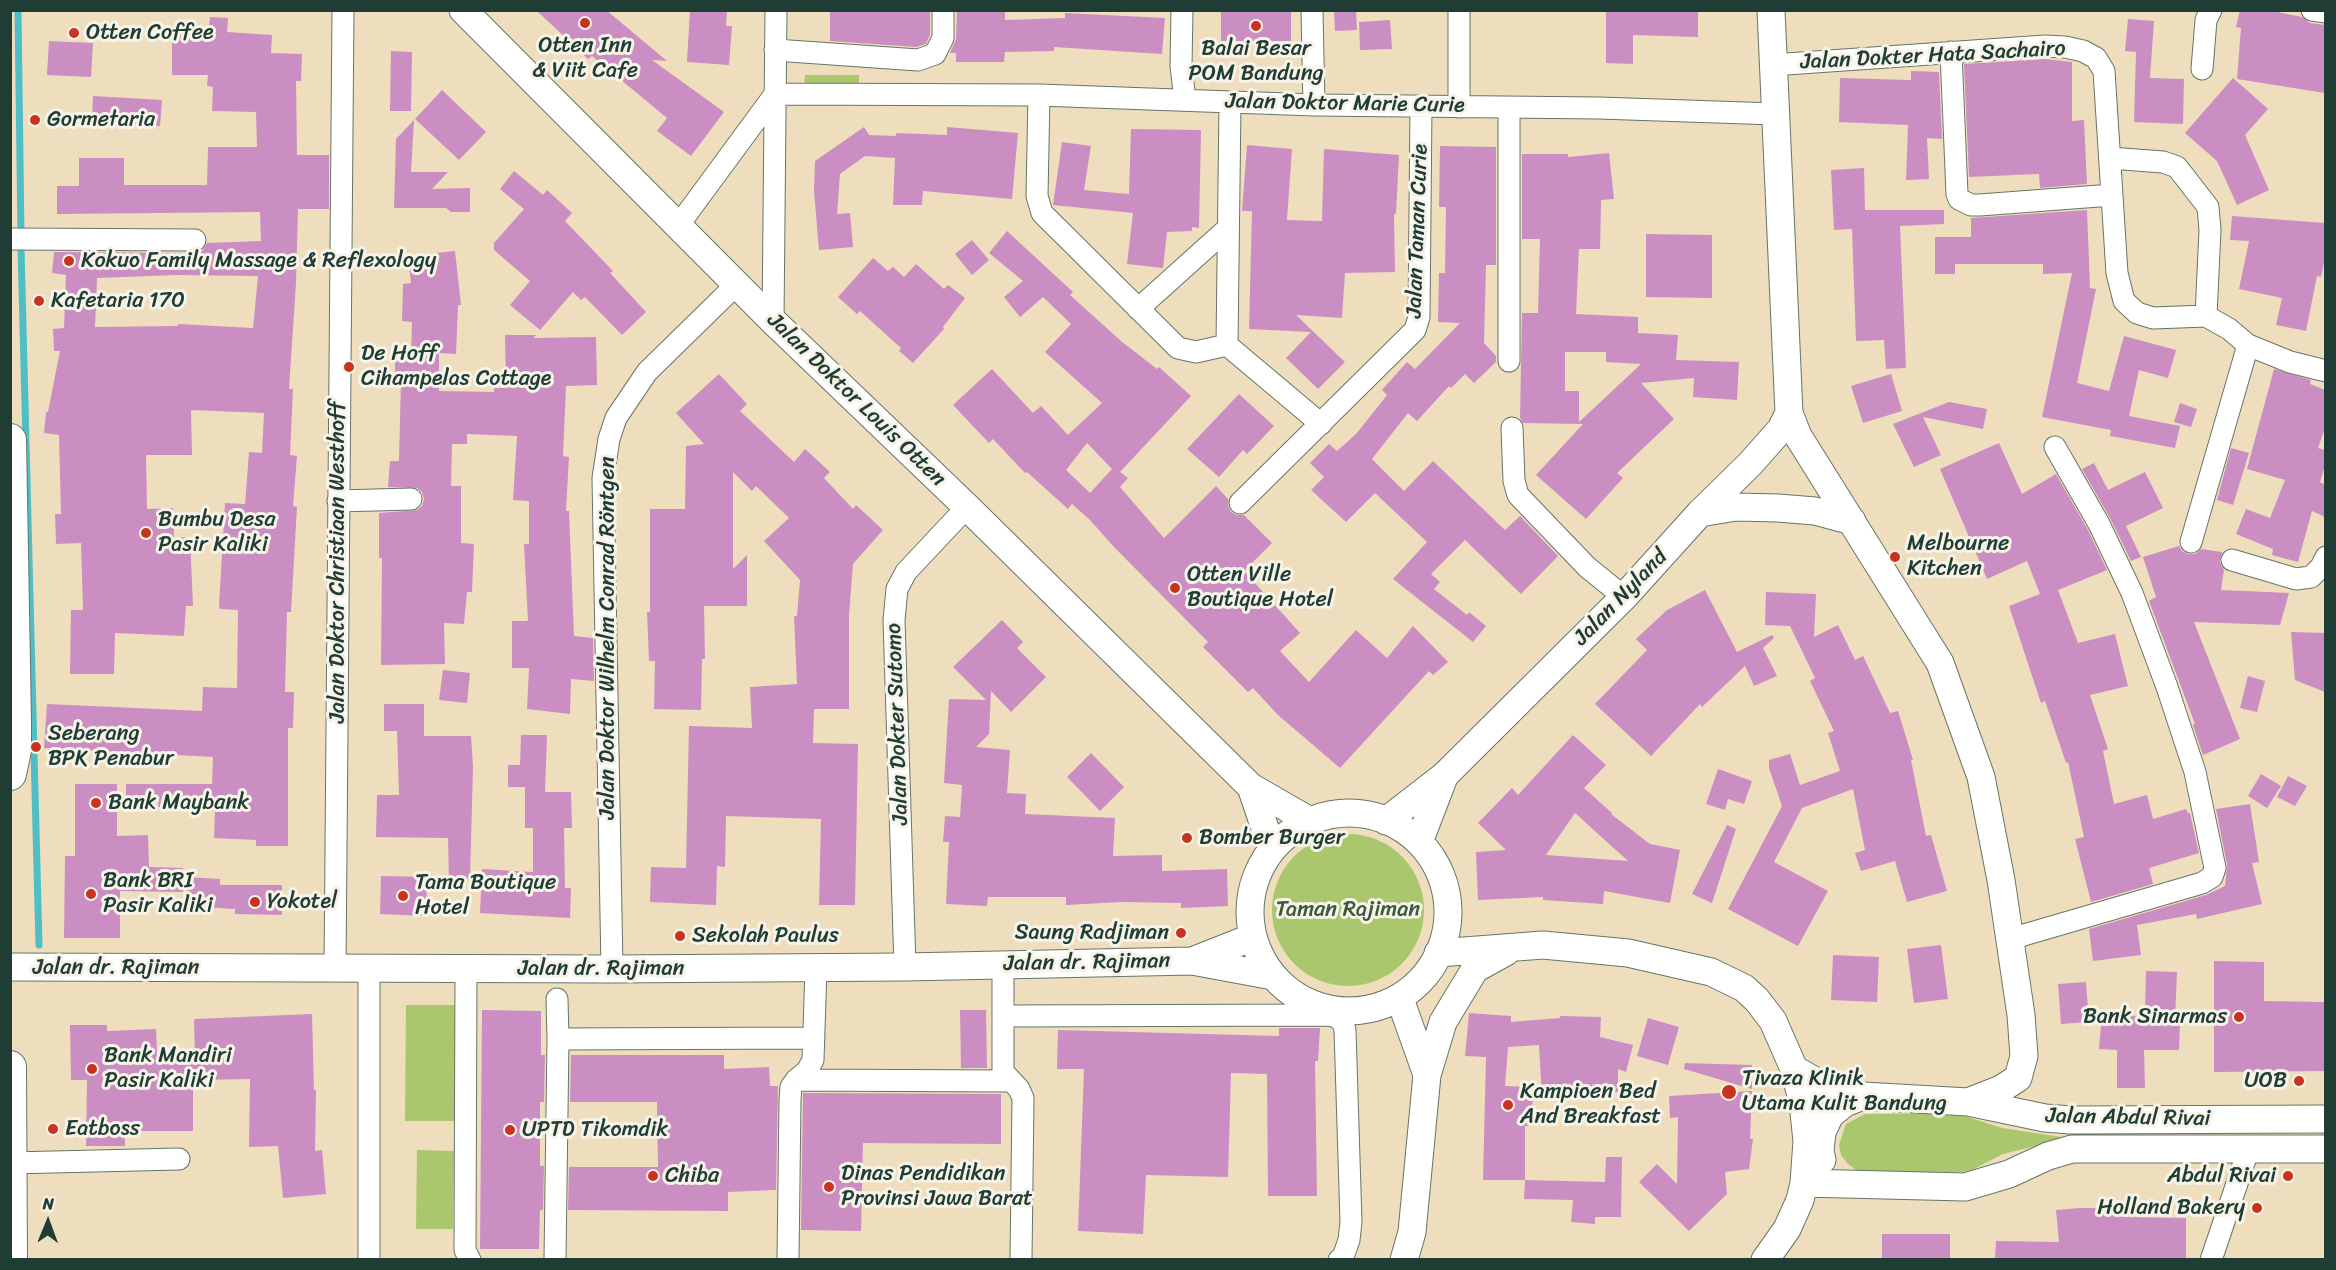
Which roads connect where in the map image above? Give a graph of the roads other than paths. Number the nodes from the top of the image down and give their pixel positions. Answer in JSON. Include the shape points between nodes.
{"nodes":[{"id":1,"x":343,"y":10,"type":"edge"},
{"id":2,"x":463,"y":10,"type":"edge"},
{"id":3,"x":776,"y":10,"type":"edge"},
{"id":4,"x":943,"y":10,"type":"edge"},
{"id":5,"x":1182,"y":10,"type":"edge"},
{"id":6,"x":1312,"y":10,"type":"edge"},
{"id":7,"x":1459,"y":10,"type":"edge"},
{"id":8,"x":1771,"y":10,"type":"edge"},
{"id":9,"x":2211,"y":10,"type":"edge"},
{"id":10,"x":2312,"y":10,"type":"edge"},
{"id":11,"x":2325,"y":12,"type":"edge"},
{"id":12,"x":775,"y":50,"type":"junction"},
{"id":13,"x":1951,"y":52,"type":"junction"},
{"id":14,"x":1772,"y":64,"type":"junction"},
{"id":15,"x":2202,"y":69,"type":"dead end"},
{"id":16,"x":775,"y":94,"type":"junction"},
{"id":17,"x":1039,"y":95,"type":"junction"},
{"id":18,"x":1185,"y":100,"type":"junction"},
{"id":19,"x":1230,"y":103,"type":"junction"},
{"id":20,"x":1314,"y":105,"type":"junction"},
{"id":21,"x":1421,"y":106,"type":"junction"},
{"id":22,"x":1459,"y":107,"type":"junction"},
{"id":23,"x":1509,"y":108,"type":"junction"},
{"id":24,"x":1775,"y":114,"type":"junction"},
{"id":25,"x":2110,"y":158,"type":"junction"},
{"id":26,"x":2112,"y":195,"type":"junction"},
{"id":27,"x":677,"y":223,"type":"junction"},
{"id":28,"x":1227,"y":229,"type":"junction"},
{"id":29,"x":10,"y":239,"type":"edge"},
{"id":30,"x":195,"y":240,"type":"dead end"},
{"id":31,"x":737,"y":284,"type":"junction"},
{"id":32,"x":1138,"y":309,"type":"junction"},
{"id":33,"x":2206,"y":316,"type":"junction"},
{"id":34,"x":774,"y":321,"type":"junction"},
{"id":35,"x":1227,"y":345,"type":"junction"},
{"id":36,"x":2248,"y":345,"type":"junction"},
{"id":37,"x":1509,"y":361,"type":"dead end"},
{"id":38,"x":2325,"y":371,"type":"edge"},
{"id":39,"x":1789,"y":413,"type":"junction"},
{"id":40,"x":1321,"y":424,"type":"junction"},
{"id":41,"x":1512,"y":428,"type":"dead end"},
{"id":42,"x":10,"y":440,"type":"edge"},
{"id":43,"x":2055,"y":447,"type":"dead end"},
{"id":44,"x":411,"y":499,"type":"dead end"},
{"id":45,"x":338,"y":501,"type":"junction"},
{"id":46,"x":1240,"y":503,"type":"dead end"},
{"id":47,"x":967,"y":507,"type":"junction"},
{"id":48,"x":1701,"y":513,"type":"junction"},
{"id":49,"x":1852,"y":521,"type":"junction"},
{"id":50,"x":2191,"y":542,"type":"dead end"},
{"id":51,"x":2325,"y":557,"type":"edge"},
{"id":52,"x":2232,"y":560,"type":"dead end"},
{"id":53,"x":1624,"y":597,"type":"junction"},
{"id":54,"x":10,"y":774,"type":"edge"},
{"id":55,"x":1444,"y":776,"type":"junction"},
{"id":56,"x":1251,"y":787,"type":"junction"},
{"id":57,"x":1310,"y":821,"type":"junction"},
{"id":58,"x":1386,"y":821,"type":"junction"},
{"id":59,"x":1419,"y":842,"type":"junction"},
{"id":60,"x":1272,"y":849,"type":"junction"},
{"id":61,"x":1253,"y":937,"type":"junction"},
{"id":62,"x":2010,"y":939,"type":"junction"},
{"id":63,"x":1543,"y":945,"type":"junction"},
{"id":64,"x":1438,"y":953,"type":"junction"},
{"id":65,"x":1192,"y":961,"type":"junction"},
{"id":66,"x":1003,"y":965,"type":"junction"},
{"id":67,"x":10,"y":967,"type":"edge"},
{"id":68,"x":905,"y":967,"type":"junction"},
{"id":69,"x":369,"y":968,"type":"junction"},
{"id":70,"x":816,"y":968,"type":"junction"},
{"id":71,"x":335,"y":969,"type":"junction"},
{"id":72,"x":466,"y":969,"type":"junction"},
{"id":73,"x":612,"y":969,"type":"junction"},
{"id":74,"x":1273,"y":976,"type":"junction"},
{"id":75,"x":557,"y":999,"type":"dead end"},
{"id":76,"x":1400,"y":999,"type":"junction"},
{"id":77,"x":1004,"y":1016,"type":"junction"},
{"id":78,"x":814,"y":1038,"type":"junction"},
{"id":79,"x":558,"y":1039,"type":"junction"},
{"id":80,"x":10,"y":1067,"type":"edge"},
{"id":81,"x":1794,"y":1069,"type":"junction"},
{"id":82,"x":1427,"y":1075,"type":"junction"},
{"id":83,"x":796,"y":1080,"type":"junction"},
{"id":84,"x":1010,"y":1081,"type":"junction"},
{"id":85,"x":1863,"y":1096,"type":"junction"},
{"id":86,"x":1968,"y":1101,"type":"junction"},
{"id":87,"x":2325,"y":1119,"type":"edge"},
{"id":88,"x":2249,"y":1148,"type":"junction"},
{"id":89,"x":2325,"y":1149,"type":"edge"},
{"id":90,"x":179,"y":1159,"type":"dead end"},
{"id":91,"x":10,"y":1163,"type":"edge"},
{"id":92,"x":1804,"y":1183,"type":"junction"},
{"id":93,"x":1838,"y":1184,"type":"junction"},
{"id":94,"x":1412,"y":1232,"type":"junction"},
{"id":95,"x":11,"y":1260,"type":"edge"},
{"id":96,"x":369,"y":1260,"type":"edge"},
{"id":97,"x":470,"y":1260,"type":"edge"},
{"id":98,"x":555,"y":1260,"type":"edge"},
{"id":99,"x":788,"y":1260,"type":"edge"},
{"id":100,"x":1021,"y":1260,"type":"edge"},
{"id":101,"x":1339,"y":1260,"type":"edge"},
{"id":102,"x":1404,"y":1260,"type":"edge"},
{"id":103,"x":1422,"y":1260,"type":"edge"},
{"id":104,"x":1765,"y":1260,"type":"edge"},
{"id":105,"x":2211,"y":1260,"type":"edge"}],
"edges":[{"from":1,"to":45,"type":"street","name":"Jalan Doktor Christiaan Westhoff"},
{"from":2,"to":27,"type":"main road","name":"Jalan Doktor Louis Otten"},
{"from":3,"to":12,"type":"street"},
{"from":4,"to":12,"type":"street","via":[[943,38],[935,54],[918,60]]},
{"from":5,"to":18,"type":"street"},
{"from":6,"to":20,"type":"street"},
{"from":7,"to":22,"type":"street"},
{"from":8,"to":14,"type":"main road"},
{"from":9,"to":15,"type":"street","via":[[2206,20]]},
{"from":10,"to":11,"type":"street"},
{"from":12,"to":16,"type":"street"},
{"from":13,"to":14,"type":"street","name":"Jalan Dokter Hata Sachairo"},
{"from":13,"to":25,"type":"street","name":"Jalan Dokter Hata Sachairo","via":[[2044,46],[2083,51],[2096,58],[2104,71]]},
{"from":13,"to":26,"type":"street","via":[[1959,199],[1980,205]]},
{"from":14,"to":24,"type":"main road"},
{"from":16,"to":17,"type":"street","name":"Jalan Doktor Marie Curie"},
{"from":16,"to":27,"type":"street"},
{"from":16,"to":34,"type":"street"},
{"from":17,"to":18,"type":"street","name":"Jalan Doktor Marie Curie"},
{"from":17,"to":32,"type":"street","via":[[1038,206]]},
{"from":18,"to":19,"type":"street","name":"Jalan Doktor Marie Curie"},
{"from":19,"to":20,"type":"street","name":"Jalan Doktor Marie Curie"},
{"from":19,"to":28,"type":"street"},
{"from":20,"to":21,"type":"street","name":"Jalan Doktor Marie Curie"},
{"from":21,"to":22,"type":"street","name":"Jalan Doktor Marie Curie"},
{"from":21,"to":40,"type":"street","name":"Jalan Taman Curie","via":[[1419,317],[1415,330]]},
{"from":22,"to":23,"type":"street","name":"Jalan Doktor Marie Curie"},
{"from":23,"to":24,"type":"street","name":"Jalan Doktor Marie Curie"},
{"from":23,"to":37,"type":"street"},
{"from":24,"to":39,"type":"main road"},
{"from":25,"to":26,"type":"street","name":"Jalan Dokter Hata Sachairo"},
{"from":25,"to":33,"type":"street","via":[[2163,162],[2177,167],[2208,207]]},
{"from":26,"to":33,"type":"street","name":"Jalan Dokter Hata Sachairo","via":[[2117,273],[2124,301],[2137,313],[2153,318]]},
{"from":27,"to":31,"type":"main road","name":"Jalan Doktor Louis Otten"},
{"from":28,"to":32,"type":"street"},
{"from":28,"to":35,"type":"street"},
{"from":29,"to":30,"type":"street"},
{"from":31,"to":34,"type":"main road","name":"Jalan Doktor Louis Otten"},
{"from":31,"to":73,"type":"street","name":"Jalan Doktor Wilhelm Conrad Röntgen","via":[[647,372],[616,418],[609,439],[603,478]]},
{"from":32,"to":35,"type":"street","via":[[1178,348],[1196,352]]},
{"from":33,"to":36,"type":"street"},
{"from":34,"to":47,"type":"main road","name":"Jalan Doktor Louis Otten"},
{"from":35,"to":40,"type":"street"},
{"from":36,"to":38,"type":"street"},
{"from":36,"to":50,"type":"street"},
{"from":39,"to":48,"type":"main road","name":"Jalan Nyland","via":[[1781,429]]},
{"from":39,"to":49,"type":"main road","via":[[1798,436]]},
{"from":40,"to":46,"type":"street","name":"Jalan Taman Curie"},
{"from":41,"to":53,"type":"street","via":[[1518,495],[1587,567]]},
{"from":42,"to":54,"type":"highway","via":[[15,722]]},
{"from":43,"to":62,"type":"street","via":[[2100,524],[2132,593],[2195,772],[2215,868],[2212,877],[2202,883]]},
{"from":44,"to":45,"type":"street"},
{"from":45,"to":71,"type":"street","name":"Jalan Doktor Christiaan Westhoff"},
{"from":47,"to":56,"type":"main road","name":"Jalan Doktor Louis Otten"},
{"from":47,"to":68,"type":"street","name":"Jalan Dokter Sutomo","via":[[906,572],[897,590],[894,620]]},
{"from":48,"to":49,"type":"main road","via":[[1736,507],[1778,508],[1815,511]]},
{"from":48,"to":53,"type":"main road","name":"Jalan Nyland"},
{"from":49,"to":62,"type":"main road","via":[[1940,663],[1964,724],[1981,777]]},
{"from":51,"to":52,"type":"street","via":[[2310,577],[2296,579]]},
{"from":53,"to":55,"type":"main road","name":"Jalan Nyland"},
{"from":55,"to":58,"type":"main road","name":"Jalan Nyland"},
{"from":55,"to":59,"type":"main road","name":"Jalan Nyland"},
{"from":56,"to":57,"type":"main road","name":"Jalan Doktor Louis Otten"},
{"from":56,"to":60,"type":"main road","name":"Jalan Doktor Louis Otten"},
{"from":57,"to":58,"type":"main road","via":[[1348,813]]},
{"from":57,"to":60,"type":"main road","via":[[1283,837]]},
{"from":58,"to":59,"type":"main road"},
{"from":59,"to":64,"type":"main road","via":[[1435,864],[1445,888],[1446,928]]},
{"from":60,"to":61,"type":"main road","via":[[1251,891]]},
{"from":61,"to":65,"type":"main road","name":"Jalan dr. Rajiman"},
{"from":61,"to":74,"type":"main road"},
{"from":62,"to":86,"type":"main road","via":[[2024,1056],[2018,1078]]},
{"from":63,"to":64,"type":"main road"},
{"from":63,"to":81,"type":"main road","via":[[1663,959],[1727,978],[1765,1009]]},
{"from":63,"to":82,"type":"main road","via":[[1509,951],[1476,969],[1443,1022]]},
{"from":64,"to":76,"type":"main road","via":[[1424,975]]},
{"from":65,"to":66,"type":"main road","name":"Jalan dr. Rajiman"},
{"from":65,"to":74,"type":"main road","name":"Jalan dr. Rajiman"},
{"from":66,"to":68,"type":"main road","name":"Jalan dr. Rajiman"},
{"from":66,"to":77,"type":"street"},
{"from":67,"to":71,"type":"main road","name":"Jalan dr. Rajiman"},
{"from":68,"to":70,"type":"main road","name":"Jalan dr. Rajiman"},
{"from":69,"to":71,"type":"main road","name":"Jalan dr. Rajiman"},
{"from":69,"to":72,"type":"main road","name":"Jalan dr. Rajiman"},
{"from":69,"to":96,"type":"street"},
{"from":70,"to":73,"type":"main road","name":"Jalan dr. Rajiman"},
{"from":70,"to":78,"type":"street"},
{"from":72,"to":73,"type":"main road","name":"Jalan dr. Rajiman"},
{"from":72,"to":97,"type":"street","via":[[465,1250]]},
{"from":74,"to":76,"type":"main road","via":[[1299,997],[1330,1008],[1356,1010]]},
{"from":75,"to":79,"type":"street"},
{"from":76,"to":82,"type":"main road"},
{"from":77,"to":84,"type":"street","via":[[1003,1072]]},
{"from":77,"to":101,"type":"street","via":[[1337,1017],[1345,1029],[1351,1222],[1349,1240]]},
{"from":78,"to":79,"type":"street"},
{"from":78,"to":83,"type":"street","via":[[813,1060]]},
{"from":79,"to":98,"type":"street"},
{"from":80,"to":91,"type":"highway"},
{"from":81,"to":85,"type":"main road","name":"Jalan Abdul Rivai","via":[[1827,1088]]},
{"from":81,"to":92,"type":"main road","via":[[1806,1121]]},
{"from":82,"to":94,"type":"main road"},
{"from":83,"to":84,"type":"street"},
{"from":83,"to":99,"type":"street","via":[[790,1100]]},
{"from":84,"to":100,"type":"street","via":[[1023,1098]]},
{"from":85,"to":86,"type":"main road","name":"Jalan Abdul Rivai"},
{"from":85,"to":93,"type":"main road","via":[[1830,1115],[1822,1132],[1820,1151],[1825,1169]]},
{"from":86,"to":87,"type":"main road","name":"Jalan Abdul Rivai","via":[[2071,1120]]},
{"from":88,"to":89,"type":"main road","name":"Jalan Abdul Rivai"},
{"from":88,"to":93,"type":"main road","name":"Jalan Abdul Rivai","via":[[2072,1149],[1965,1187]]},
{"from":88,"to":105,"type":"street"},
{"from":90,"to":91,"type":"street"},
{"from":91,"to":95,"type":"highway"},
{"from":92,"to":93,"type":"main road","name":"Jalan Abdul Rivai"},
{"from":92,"to":104,"type":"main road","via":[[1794,1216]]},
{"from":94,"to":102,"type":"main road"},
{"from":94,"to":103,"type":"main road"}]}
